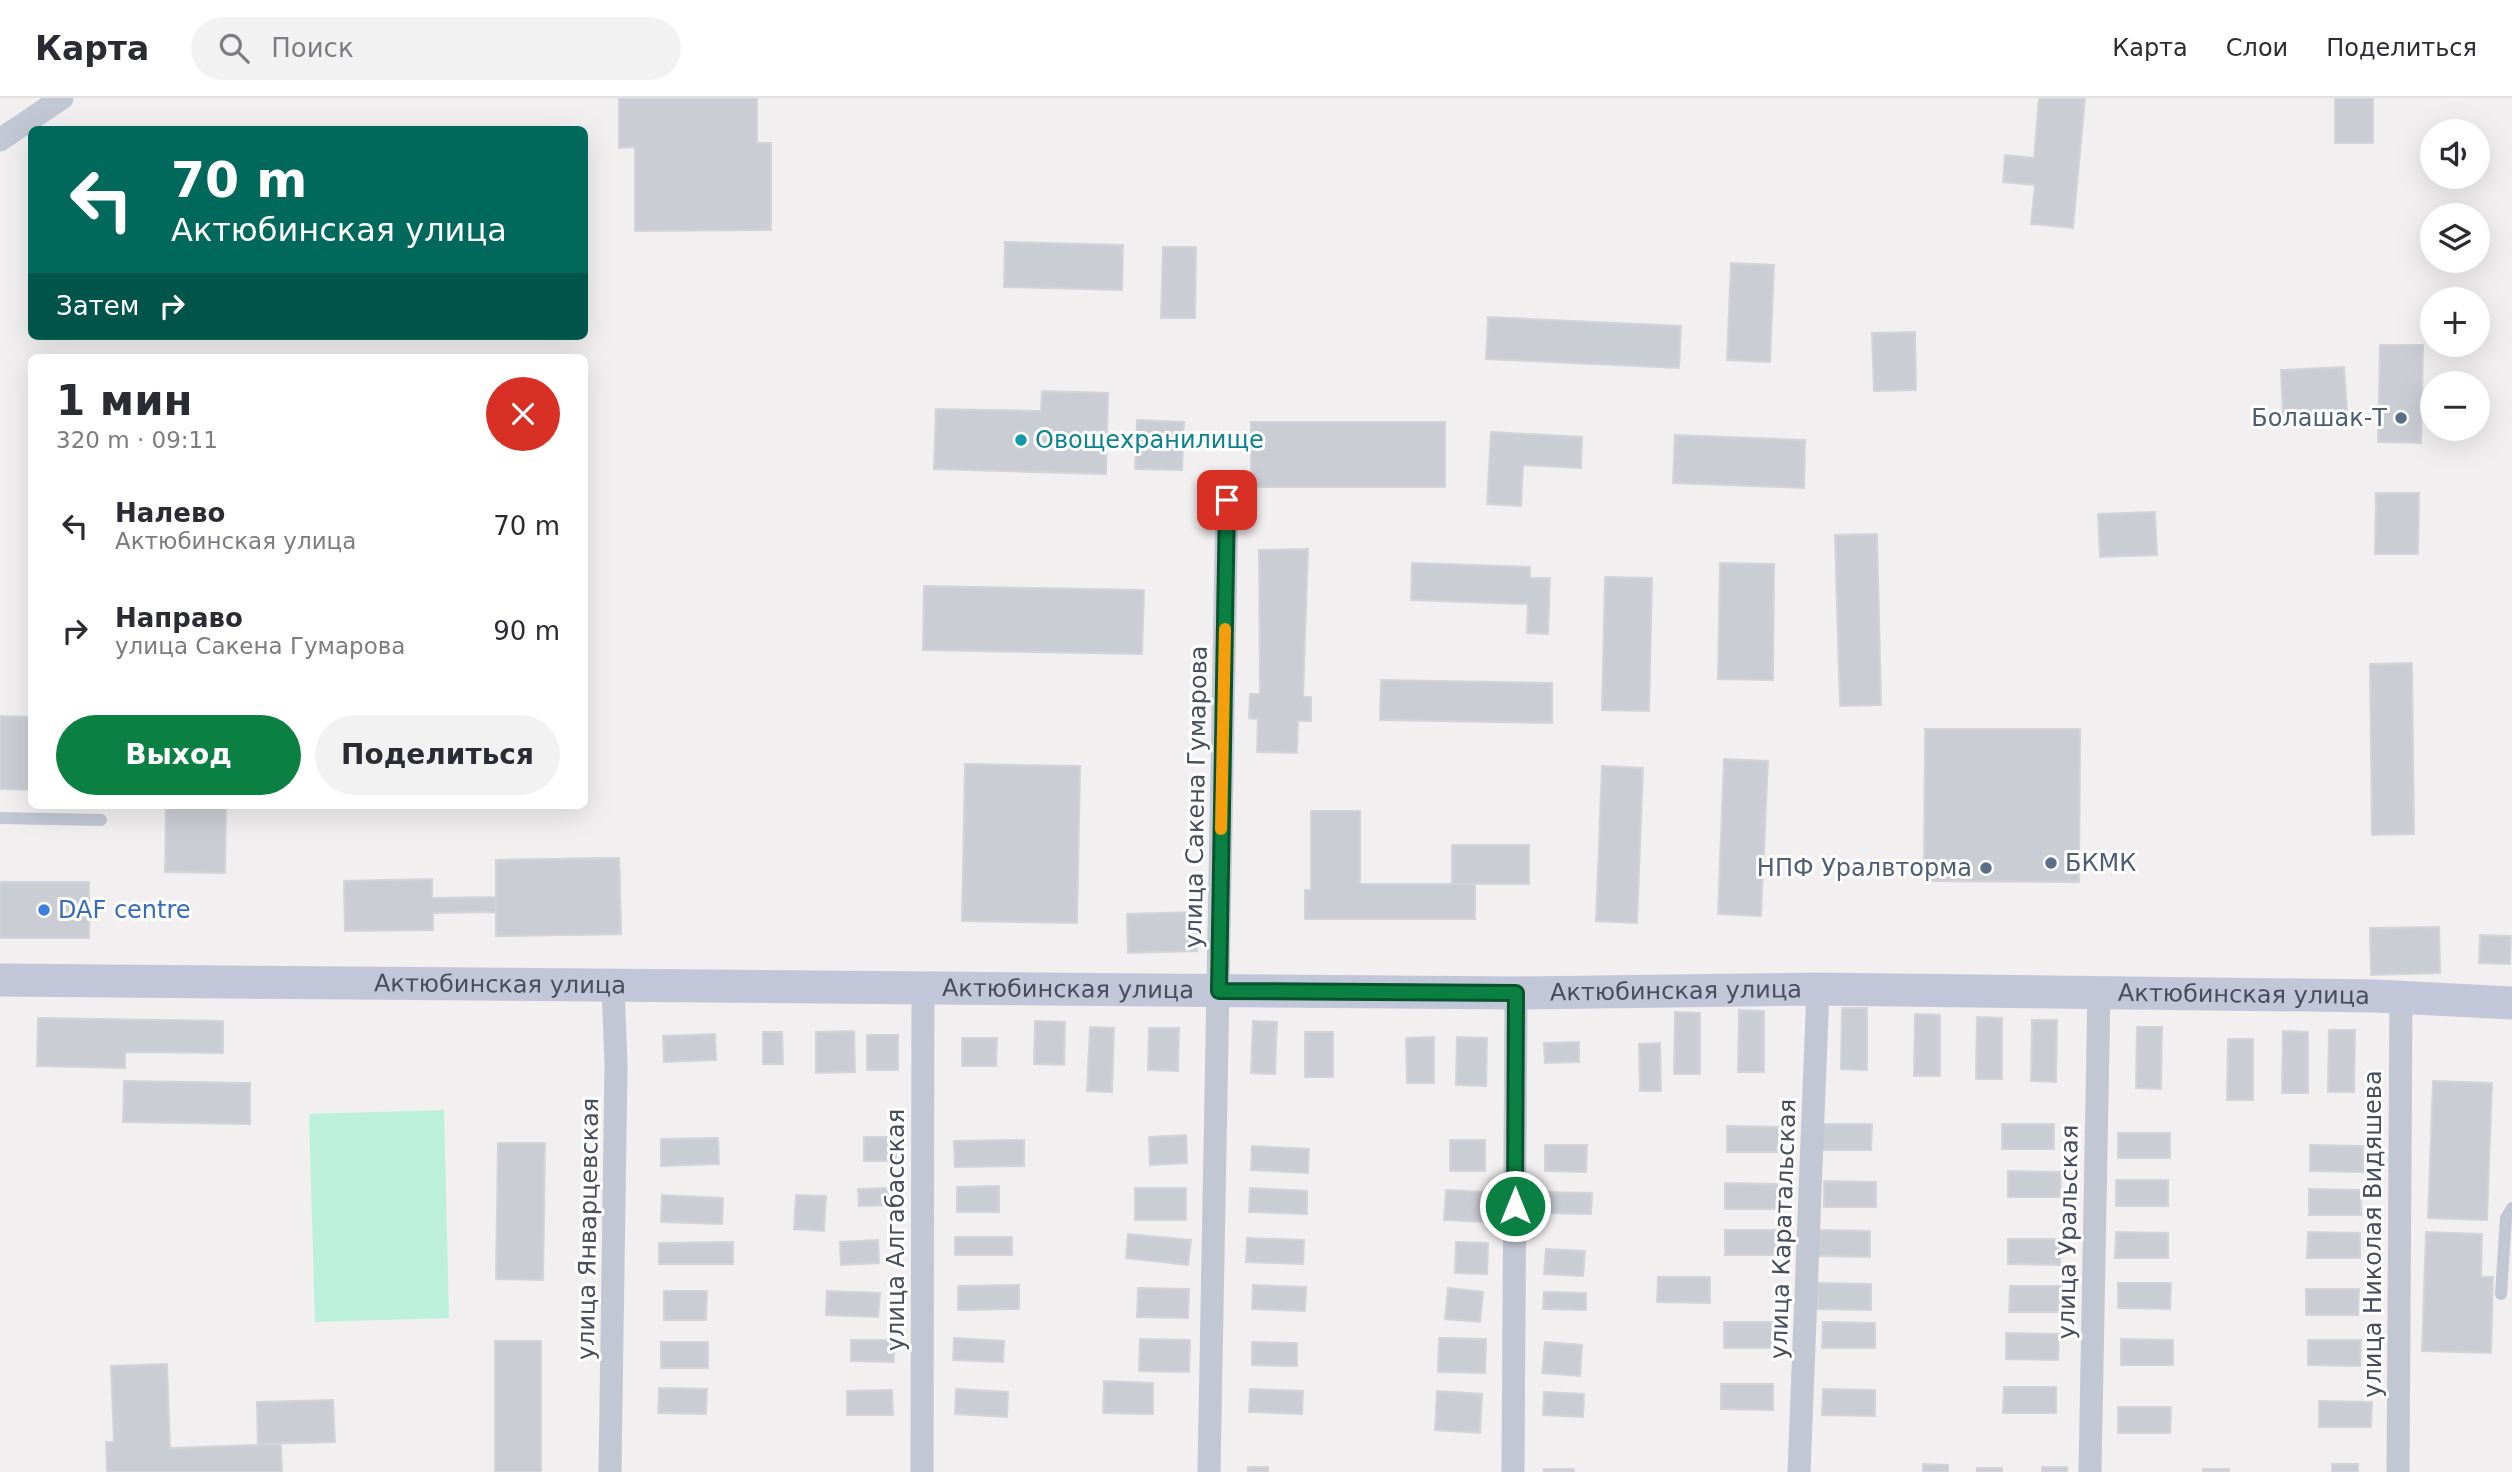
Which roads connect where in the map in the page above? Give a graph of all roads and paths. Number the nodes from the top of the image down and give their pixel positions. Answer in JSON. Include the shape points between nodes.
{"nodes":[{"id":1,"x":62,"y":98,"type":"edge"},
{"id":2,"x":0,"y":140,"type":"edge"},
{"id":3,"x":1227,"y":500,"type":"dead end"},
{"id":4,"x":0,"y":818,"type":"edge"},
{"id":5,"x":100,"y":820,"type":"dead end"},
{"id":6,"x":0,"y":980,"type":"edge"},
{"id":7,"x":613,"y":986,"type":"junction"},
{"id":8,"x":923,"y":989,"type":"junction"},
{"id":9,"x":1818,"y":989,"type":"junction"},
{"id":10,"x":1219,"y":991,"type":"junction"},
{"id":11,"x":2099,"y":992,"type":"junction"},
{"id":12,"x":1516,"y":993,"type":"junction"},
{"id":13,"x":2401,"y":997,"type":"junction"},
{"id":14,"x":2512,"y":1003,"type":"edge"},
{"id":15,"x":2512,"y":1209,"type":"edge"},
{"id":16,"x":2501,"y":1294,"type":"dead end"},
{"id":17,"x":610,"y":1472,"type":"edge"},
{"id":18,"x":922,"y":1472,"type":"edge"},
{"id":19,"x":1209,"y":1472,"type":"edge"},
{"id":20,"x":1513,"y":1472,"type":"edge"},
{"id":21,"x":1799,"y":1472,"type":"edge"},
{"id":22,"x":2090,"y":1472,"type":"edge"},
{"id":23,"x":2399,"y":1472,"type":"edge"}],
"edges":[{"from":1,"to":2,"type":"street"},
{"from":3,"to":10,"type":"street","name":"улица Сакена Гумарова"},
{"from":4,"to":5,"type":"lane"},
{"from":6,"to":7,"type":"street","name":"Актюбинская улица"},
{"from":7,"to":8,"type":"street","name":"Актюбинская улица"},
{"from":7,"to":17,"type":"street","name":"улица Январцевская"},
{"from":8,"to":10,"type":"street","name":"Актюбинская улица"},
{"from":8,"to":18,"type":"street","name":"улица Алгабасская"},
{"from":9,"to":11,"type":"street","name":"Актюбинская улица"},
{"from":9,"to":12,"type":"street","name":"Актюбинская улица"},
{"from":9,"to":21,"type":"street","name":"улица Каратальская"},
{"from":10,"to":12,"type":"street","name":"Актюбинская улица"},
{"from":10,"to":19,"type":"street","name":"улица Сакена Гумарова"},
{"from":11,"to":13,"type":"street","name":"Актюбинская улица"},
{"from":11,"to":22,"type":"street","name":"улица Уральская"},
{"from":12,"to":20,"type":"street"},
{"from":13,"to":14,"type":"street","name":"Актюбинская улица"},
{"from":13,"to":23,"type":"street","name":"улица Николая Видяшева"},
{"from":15,"to":16,"type":"lane","via":[[2506,1217]]}]}
